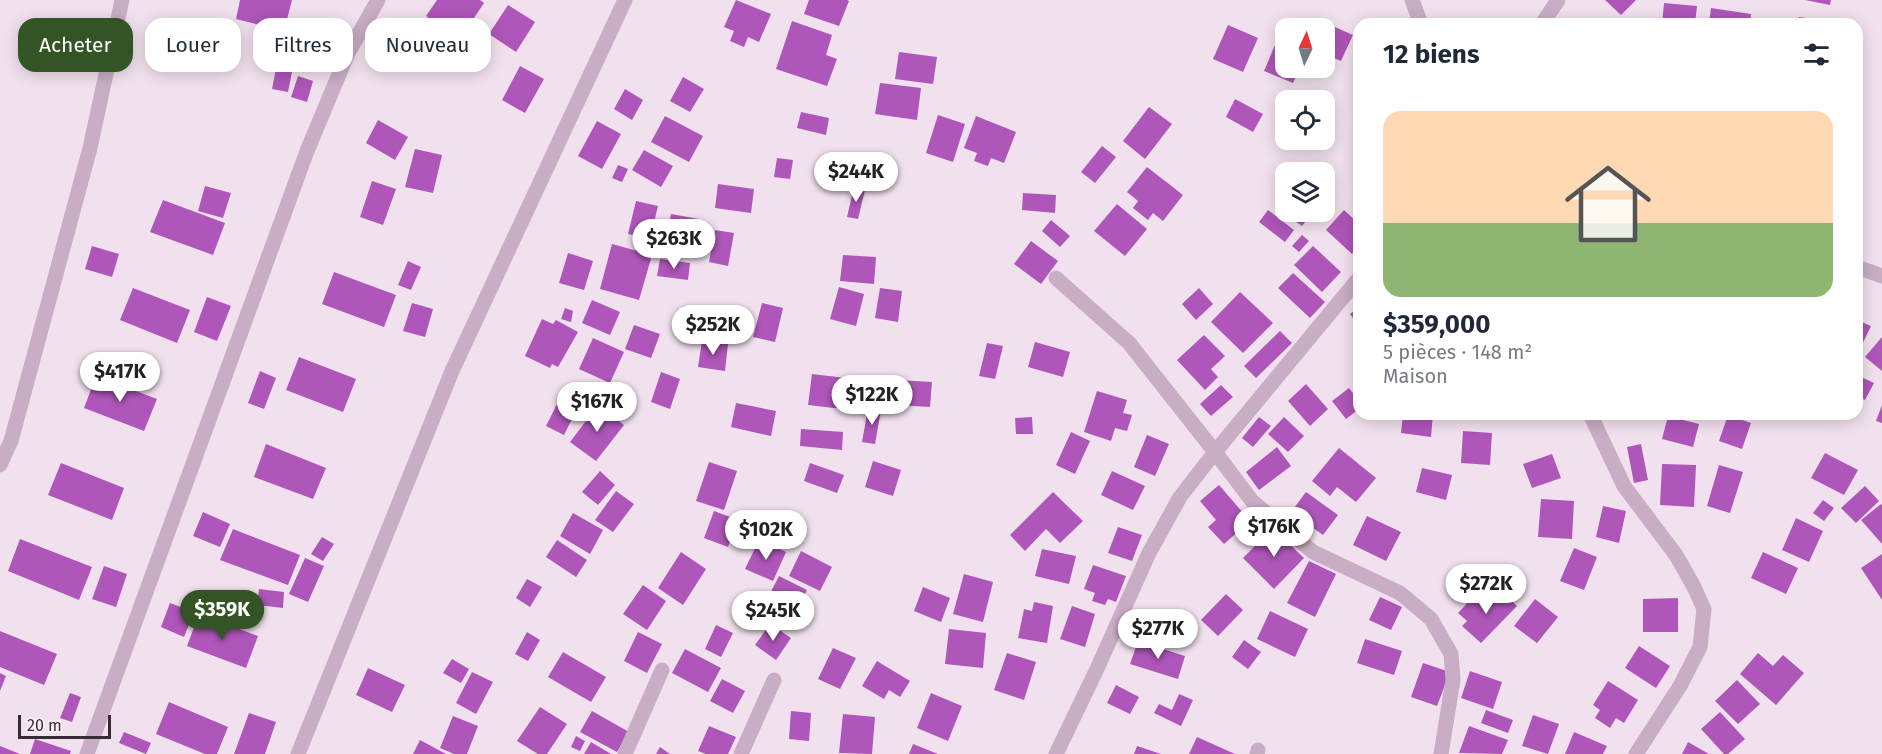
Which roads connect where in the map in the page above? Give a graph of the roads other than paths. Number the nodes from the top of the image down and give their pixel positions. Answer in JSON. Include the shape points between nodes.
{"nodes":[{"id":1,"x":122,"y":0,"type":"edge"},
{"id":2,"x":378,"y":0,"type":"edge"},
{"id":3,"x":625,"y":0,"type":"edge"},
{"id":4,"x":1412,"y":0,"type":"edge"},
{"id":5,"x":1558,"y":0,"type":"edge"},
{"id":6,"x":1419,"y":18,"type":"edge"},
{"id":7,"x":1546,"y":18,"type":"edge"},
{"id":8,"x":1863,"y":269,"type":"edge"},
{"id":9,"x":1882,"y":276,"type":"edge"},
{"id":10,"x":1056,"y":278,"type":"dead end"},
{"id":11,"x":1353,"y":285,"type":"edge"},
{"id":12,"x":1593,"y":420,"type":"edge"},
{"id":13,"x":1215,"y":452,"type":"junction"},
{"id":14,"x":0,"y":465,"type":"edge"},
{"id":15,"x":662,"y":670,"type":"dead end"},
{"id":16,"x":774,"y":680,"type":"dead end"},
{"id":17,"x":87,"y":754,"type":"edge"},
{"id":18,"x":298,"y":754,"type":"edge"},
{"id":19,"x":625,"y":754,"type":"edge"},
{"id":20,"x":741,"y":754,"type":"edge"},
{"id":21,"x":1056,"y":754,"type":"edge"},
{"id":22,"x":1441,"y":754,"type":"edge"},
{"id":23,"x":1636,"y":754,"type":"edge"}],
"edges":[{"from":1,"to":14,"type":"street","via":[[90,148],[11,441]]},
{"from":2,"to":17,"type":"street","via":[[348,53],[308,151]]},
{"from":3,"to":18,"type":"street","via":[[452,371]]},
{"from":4,"to":6,"type":"street"},
{"from":5,"to":7,"type":"street"},
{"from":8,"to":9,"type":"street"},
{"from":10,"to":13,"type":"street","via":[[1129,343]]},
{"from":11,"to":13,"type":"street"},
{"from":12,"to":23,"type":"street","via":[[1624,486],[1676,555],[1704,609],[1700,647]]},
{"from":13,"to":21,"type":"street","via":[[1180,497],[1149,553]]},
{"from":13,"to":22,"type":"street","via":[[1252,501],[1313,552],[1400,593],[1431,619],[1451,654],[1453,680]]},
{"from":15,"to":19,"type":"street"},
{"from":16,"to":20,"type":"street"}]}
